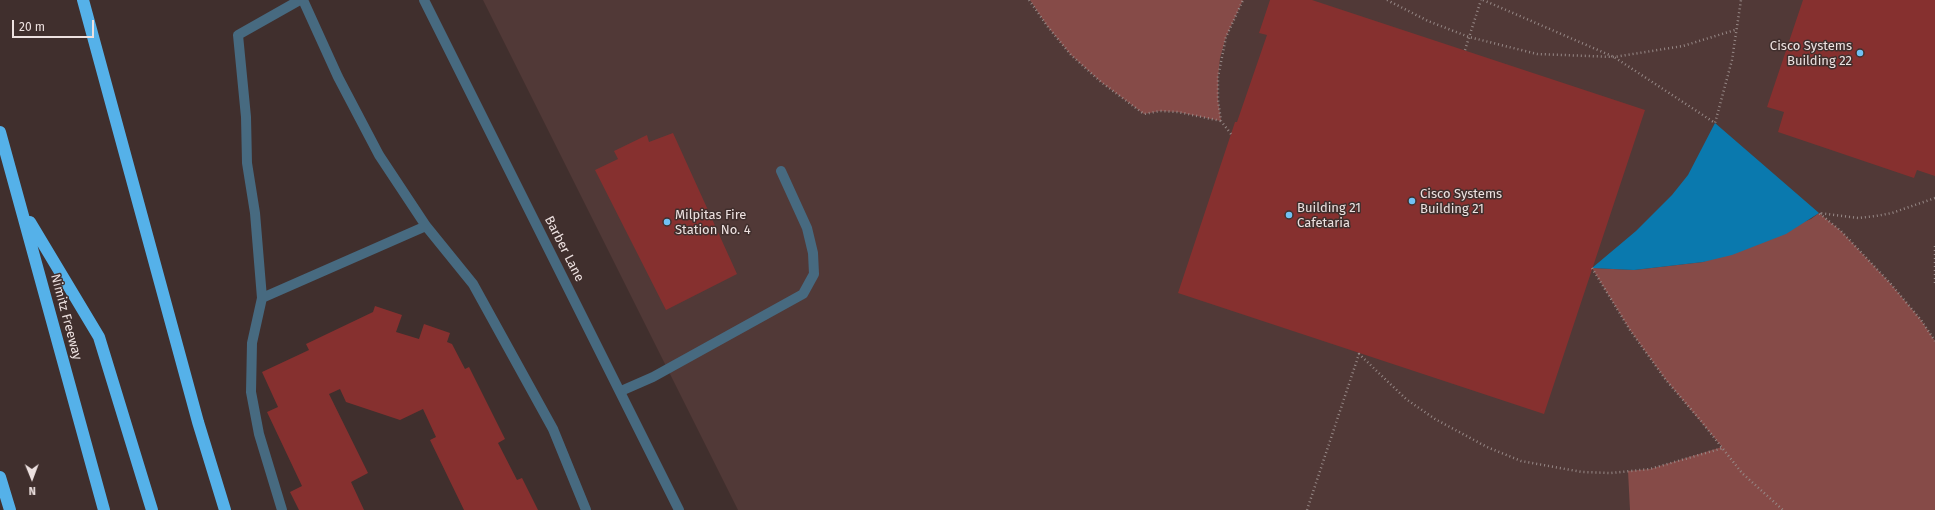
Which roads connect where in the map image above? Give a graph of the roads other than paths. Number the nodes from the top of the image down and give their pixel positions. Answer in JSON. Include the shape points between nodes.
{"nodes":[{"id":1,"x":83,"y":0,"type":"edge"},
{"id":2,"x":300,"y":0,"type":"edge"},
{"id":3,"x":303,"y":0,"type":"edge"},
{"id":4,"x":424,"y":0,"type":"edge"},
{"id":5,"x":0,"y":132,"type":"edge"},
{"id":6,"x":781,"y":171,"type":"dead end"},
{"id":7,"x":23,"y":209,"type":"junction"},
{"id":8,"x":426,"y":226,"type":"junction"},
{"id":9,"x":262,"y":298,"type":"junction"},
{"id":10,"x":621,"y":391,"type":"junction"},
{"id":11,"x":0,"y":477,"type":"edge"},
{"id":12,"x":10,"y":510,"type":"edge"},
{"id":13,"x":104,"y":510,"type":"edge"},
{"id":14,"x":152,"y":510,"type":"edge"},
{"id":15,"x":225,"y":510,"type":"edge"},
{"id":16,"x":282,"y":510,"type":"edge"},
{"id":17,"x":586,"y":510,"type":"edge"},
{"id":18,"x":679,"y":510,"type":"edge"}],
"edges":[{"from":1,"to":15,"type":"highway","via":[[198,422]]},
{"from":2,"to":9,"type":"street","via":[[238,35],[246,116],[247,163],[256,213]]},
{"from":3,"to":8,"type":"street","via":[[338,77],[379,155]]},
{"from":4,"to":10,"type":"street","name":"Barber Lane"},
{"from":5,"to":7,"type":"highway","name":"Nimitz Freeway"},
{"from":6,"to":10,"type":"street","via":[[807,228],[813,253],[814,274],[803,294],[653,377]]},
{"from":7,"to":13,"type":"highway","name":"Nimitz Freeway"},
{"from":7,"to":14,"type":"highway","via":[[99,337]]},
{"from":8,"to":9,"type":"street"},
{"from":8,"to":17,"type":"street","via":[[473,284],[553,429]]},
{"from":9,"to":16,"type":"street","via":[[252,343],[251,392],[259,434]]},
{"from":10,"to":18,"type":"street","name":"Barber Lane"},
{"from":11,"to":12,"type":"highway"}]}
